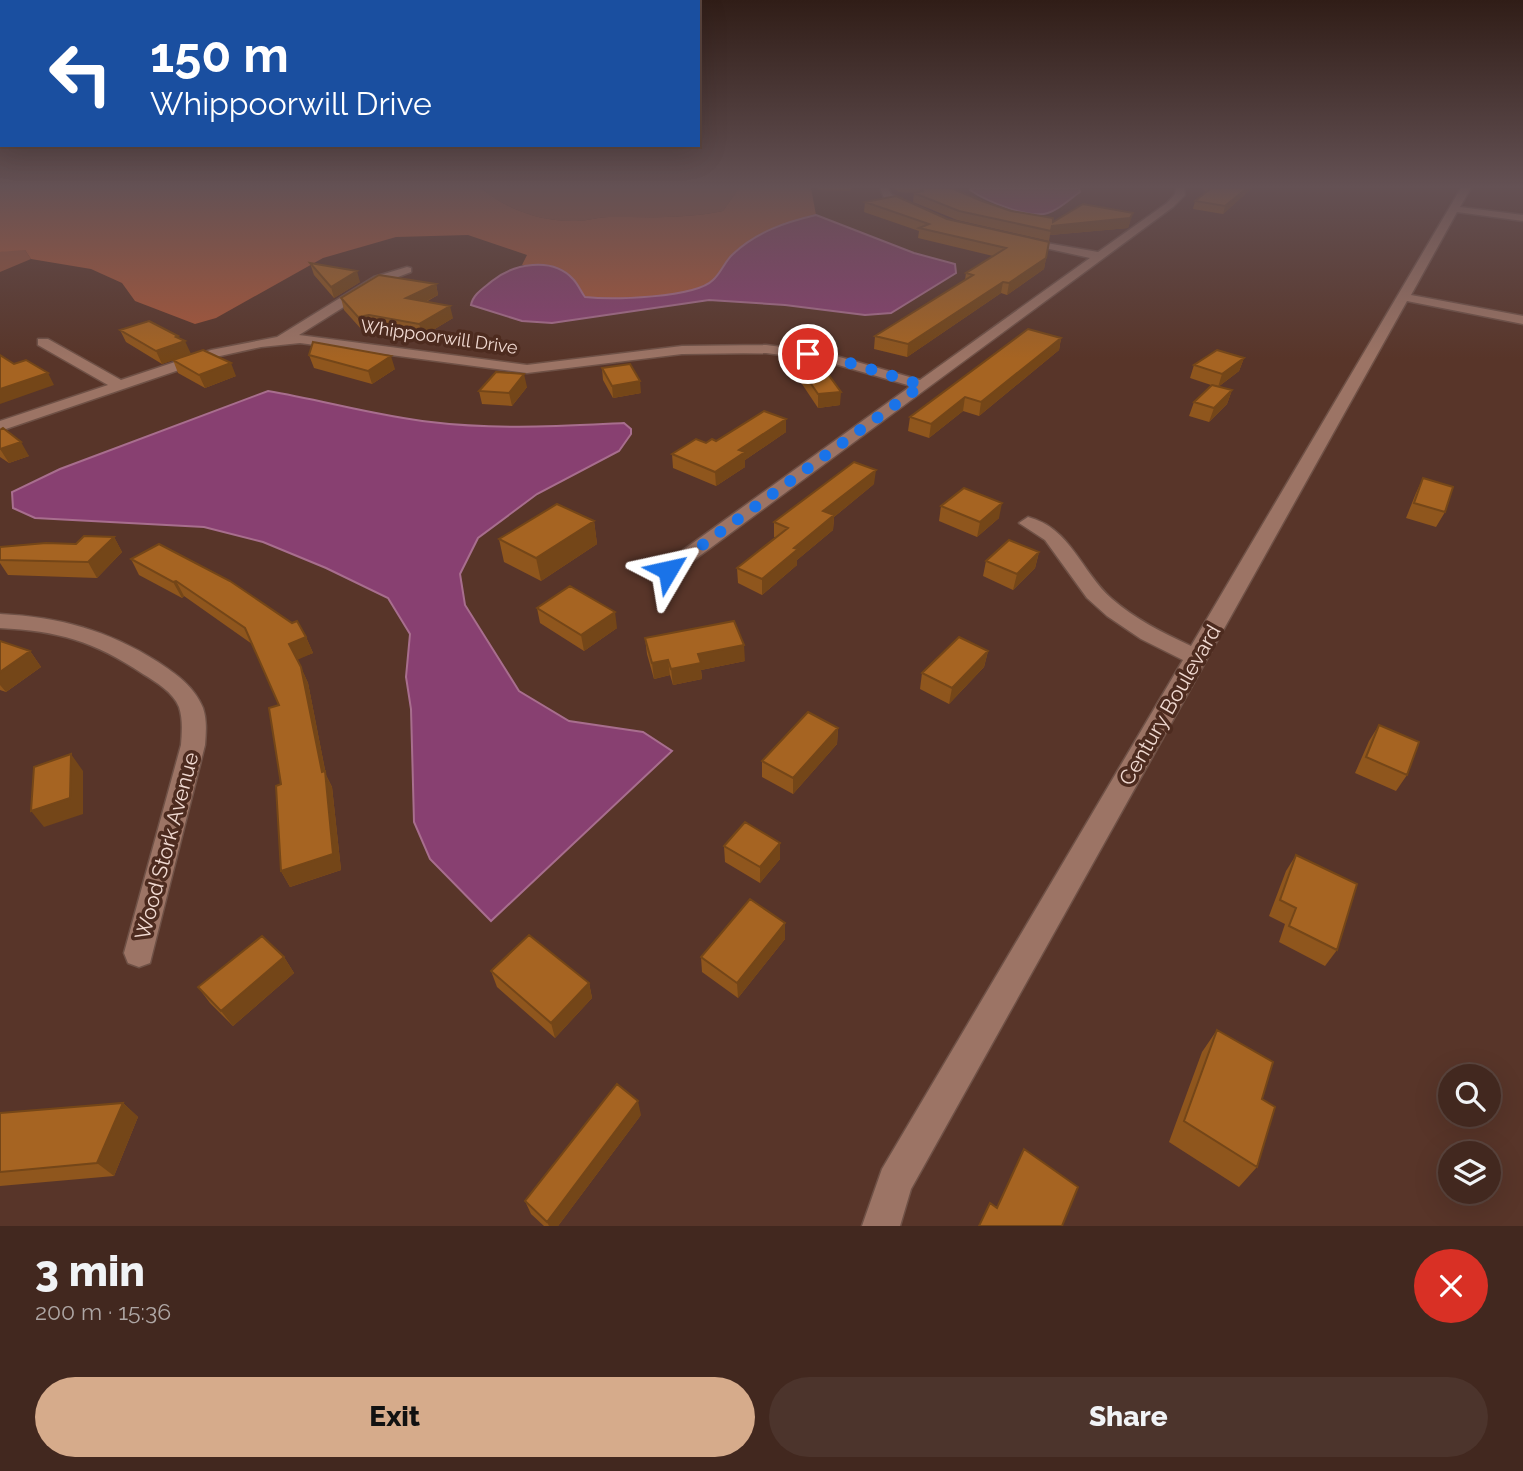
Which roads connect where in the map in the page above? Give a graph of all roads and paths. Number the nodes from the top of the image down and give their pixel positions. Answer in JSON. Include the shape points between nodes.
{"nodes":[{"id":1,"x":1044,"y":245,"type":"edge"},
{"id":2,"x":1114,"y":245,"type":"edge"},
{"id":3,"x":1434,"y":245,"type":"edge"},
{"id":4,"x":1099,"y":256,"type":"junction"},
{"id":5,"x":407,"y":270,"type":"dead end"},
{"id":6,"x":1404,"y":297,"type":"junction"},
{"id":7,"x":1523,"y":320,"type":"edge"},
{"id":8,"x":281,"y":340,"type":"junction"},
{"id":9,"x":43,"y":342,"type":"dead end"},
{"id":10,"x":119,"y":385,"type":"junction"},
{"id":11,"x":922,"y":385,"type":"junction"},
{"id":12,"x":0,"y":426,"type":"edge"},
{"id":13,"x":1028,"y":523,"type":"dead end"},
{"id":14,"x":668,"y":570,"type":"dead end"},
{"id":15,"x":0,"y":621,"type":"edge"},
{"id":16,"x":1197,"y":658,"type":"junction"},
{"id":17,"x":139,"y":953,"type":"dead end"},
{"id":18,"x":881,"y":1226,"type":"edge"}],
"edges":[{"from":1,"to":4,"type":"street"},
{"from":2,"to":4,"type":"street"},
{"from":3,"to":6,"type":"street","name":"Century Boulevard"},
{"from":4,"to":11,"type":"street"},
{"from":5,"to":8,"type":"street","via":[[378,280]]},
{"from":6,"to":7,"type":"street"},
{"from":6,"to":16,"type":"street","name":"Century Boulevard"},
{"from":8,"to":10,"type":"street","name":"Whippoorwill Drive","via":[[216,352]]},
{"from":8,"to":11,"type":"street","name":"Whippoorwill Drive","via":[[320,340],[527,369],[682,350],[766,349],[822,356]]},
{"from":9,"to":10,"type":"street"},
{"from":10,"to":12,"type":"street","name":"Whippoorwill Drive"},
{"from":11,"to":14,"type":"street"},
{"from":13,"to":16,"type":"street","via":[[1050,533],[1103,603],[1143,631]]},
{"from":15,"to":17,"type":"street","name":"Wood Stork Avenue","via":[[50,625],[103,638],[175,683],[193,710],[193,745]]},
{"from":16,"to":18,"type":"street","name":"Century Boulevard","via":[[895,1182]]}]}
